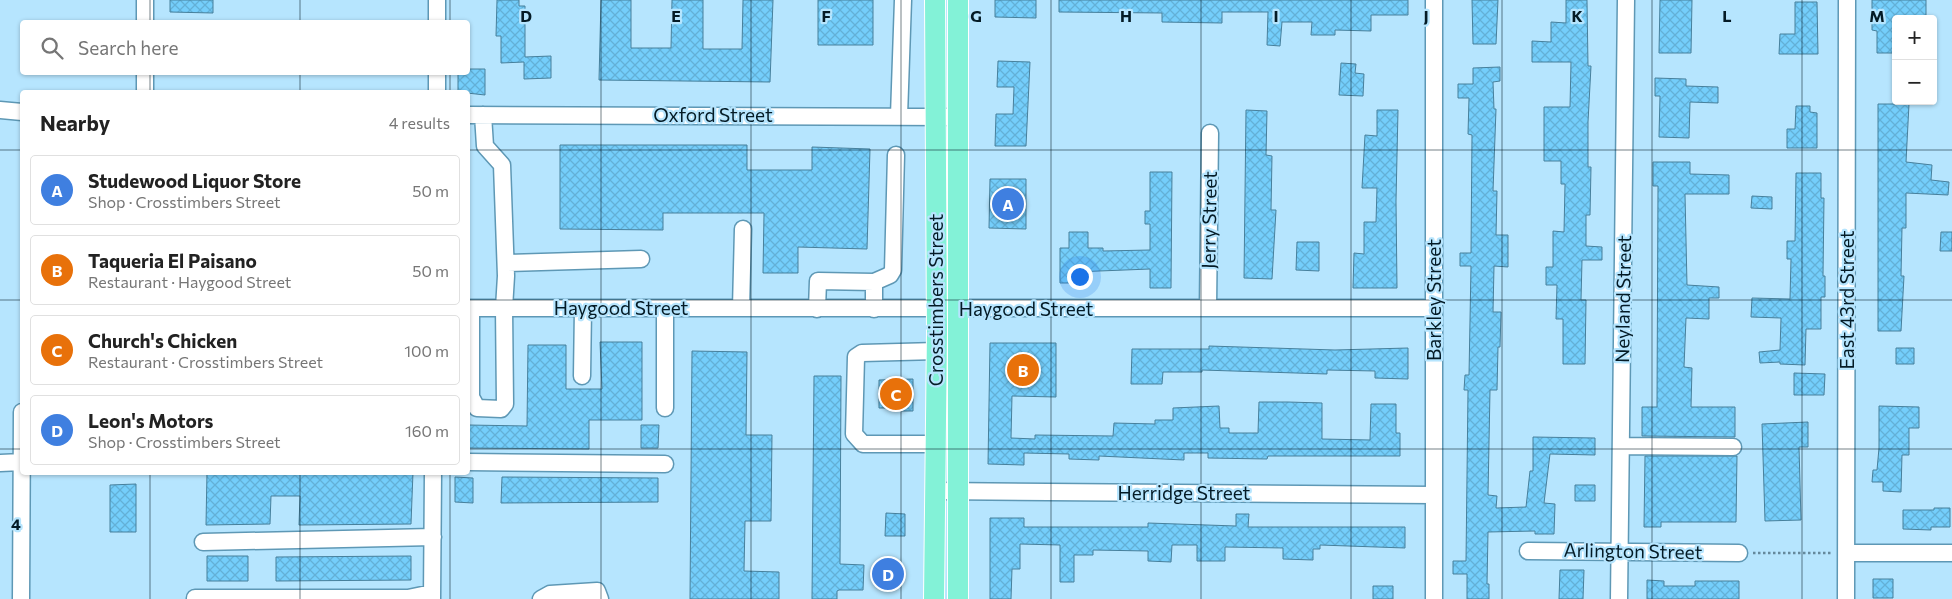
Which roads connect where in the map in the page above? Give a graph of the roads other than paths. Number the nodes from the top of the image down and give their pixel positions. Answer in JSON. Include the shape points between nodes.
{"nodes":[{"id":1,"x":145,"y":0,"type":"edge"},
{"id":2,"x":437,"y":0,"type":"edge"},
{"id":3,"x":903,"y":0,"type":"edge"},
{"id":4,"x":935,"y":0,"type":"edge"},
{"id":5,"x":958,"y":0,"type":"edge"},
{"id":6,"x":1434,"y":0,"type":"edge"},
{"id":7,"x":1626,"y":0,"type":"edge"},
{"id":8,"x":1848,"y":0,"type":"edge"},
{"id":9,"x":145,"y":20,"type":"edge"},
{"id":10,"x":437,"y":20,"type":"edge"},
{"id":11,"x":145,"y":75,"type":"edge"},
{"id":12,"x":437,"y":75,"type":"edge"},
{"id":13,"x":144,"y":90,"type":"edge"},
{"id":14,"x":437,"y":90,"type":"edge"},
{"id":15,"x":0,"y":110,"type":"edge"},
{"id":16,"x":20,"y":112,"type":"edge"},
{"id":17,"x":475,"y":115,"type":"edge"},
{"id":18,"x":899,"y":116,"type":"junction"},
{"id":19,"x":935,"y":116,"type":"junction"},
{"id":20,"x":958,"y":117,"type":"junction"},
{"id":21,"x":1210,"y":133,"type":"dead end"},
{"id":22,"x":896,"y":155,"type":"dead end"},
{"id":23,"x":744,"y":229,"type":"dead end"},
{"id":24,"x":642,"y":259,"type":"dead end"},
{"id":25,"x":506,"y":263,"type":"junction"},
{"id":26,"x":874,"y":282,"type":"junction"},
{"id":27,"x":470,"y":308,"type":"edge"},
{"id":28,"x":504,"y":308,"type":"junction"},
{"id":29,"x":583,"y":308,"type":"junction"},
{"id":30,"x":665,"y":308,"type":"junction"},
{"id":31,"x":741,"y":308,"type":"junction"},
{"id":32,"x":818,"y":308,"type":"junction"},
{"id":33,"x":1208,"y":308,"type":"junction"},
{"id":34,"x":1434,"y":308,"type":"junction"},
{"id":35,"x":874,"y":309,"type":"junction"},
{"id":36,"x":937,"y":309,"type":"junction"},
{"id":37,"x":960,"y":309,"type":"junction"},
{"id":38,"x":470,"y":338,"type":"edge"},
{"id":39,"x":937,"y":351,"type":"junction"},
{"id":40,"x":582,"y":376,"type":"dead end"},
{"id":41,"x":665,"y":408,"type":"dead end"},
{"id":42,"x":936,"y":444,"type":"junction"},
{"id":43,"x":1621,"y":446,"type":"junction"},
{"id":44,"x":1733,"y":447,"type":"dead end"},
{"id":45,"x":20,"y":462,"type":"edge"},
{"id":46,"x":470,"y":462,"type":"edge"},
{"id":47,"x":0,"y":463,"type":"edge"},
{"id":48,"x":665,"y":464,"type":"dead end"},
{"id":49,"x":22,"y":475,"type":"edge"},
{"id":50,"x":433,"y":475,"type":"edge"},
{"id":51,"x":935,"y":491,"type":"junction"},
{"id":52,"x":956,"y":491,"type":"junction"},
{"id":53,"x":1434,"y":495,"type":"junction"},
{"id":54,"x":433,"y":537,"type":"junction"},
{"id":55,"x":202,"y":542,"type":"dead end"},
{"id":56,"x":1620,"y":550,"type":"junction"},
{"id":57,"x":1528,"y":551,"type":"dead end"},
{"id":58,"x":1739,"y":552,"type":"dead end"},
{"id":59,"x":1846,"y":553,"type":"junction"},
{"id":60,"x":1952,"y":553,"type":"edge"},
{"id":61,"x":432,"y":596,"type":"edge"},
{"id":62,"x":195,"y":598,"type":"dead end"},
{"id":63,"x":21,"y":599,"type":"edge"},
{"id":64,"x":541,"y":599,"type":"edge"},
{"id":65,"x":600,"y":599,"type":"edge"},
{"id":66,"x":934,"y":599,"type":"edge"},
{"id":67,"x":958,"y":599,"type":"edge"},
{"id":68,"x":1434,"y":599,"type":"edge"},
{"id":69,"x":1619,"y":599,"type":"edge"},
{"id":70,"x":1846,"y":599,"type":"edge"}],
"edges":[{"from":1,"to":9,"type":"street"},
{"from":2,"to":10,"type":"street"},
{"from":3,"to":18,"type":"street"},
{"from":4,"to":19,"type":"main road","name":"Crosstimbers Street"},
{"from":5,"to":20,"type":"main road","name":"Crosstimbers Street"},
{"from":6,"to":34,"type":"street","name":"Barkley Street"},
{"from":7,"to":43,"type":"street","name":"Neyland Street"},
{"from":8,"to":59,"type":"street","name":"East 43rd Street"},
{"from":11,"to":13,"type":"street"},
{"from":12,"to":14,"type":"street"},
{"from":15,"to":16,"type":"street"},
{"from":17,"to":18,"type":"street","name":"Oxford Street"},
{"from":17,"to":25,"type":"street","via":[[485,146],[502,165]]},
{"from":18,"to":19,"type":"street","name":"Oxford Street"},
{"from":19,"to":20,"type":"street","name":"Oxford Street"},
{"from":19,"to":36,"type":"main road","name":"Crosstimbers Street"},
{"from":20,"to":37,"type":"main road","name":"Crosstimbers Street"},
{"from":21,"to":33,"type":"street","name":"Jerry Street"},
{"from":22,"to":26,"type":"street","via":[[893,270],[890,275]]},
{"from":23,"to":31,"type":"street"},
{"from":24,"to":25,"type":"street"},
{"from":25,"to":28,"type":"street"},
{"from":26,"to":32,"type":"street","via":[[818,281]]},
{"from":26,"to":35,"type":"street"},
{"from":27,"to":28,"type":"street","name":"Haygood Street"},
{"from":28,"to":29,"type":"street","name":"Haygood Street"},
{"from":28,"to":38,"type":"street","via":[[505,404],[501,409],[474,406]]},
{"from":29,"to":30,"type":"street","name":"Haygood Street"},
{"from":29,"to":40,"type":"street"},
{"from":30,"to":31,"type":"street","name":"Haygood Street"},
{"from":30,"to":41,"type":"street"},
{"from":31,"to":32,"type":"street","name":"Haygood Street"},
{"from":32,"to":35,"type":"street","name":"Haygood Street"},
{"from":33,"to":34,"type":"street","name":"Haygood Street"},
{"from":33,"to":37,"type":"street","name":"Haygood Street"},
{"from":34,"to":53,"type":"street","name":"Barkley Street"},
{"from":35,"to":36,"type":"street","name":"Haygood Street"},
{"from":36,"to":37,"type":"street","name":"Haygood Street"},
{"from":36,"to":39,"type":"main road","name":"Crosstimbers Street"},
{"from":37,"to":52,"type":"main road","name":"Crosstimbers Street"},
{"from":39,"to":42,"type":"main road","name":"Crosstimbers Street"},
{"from":39,"to":42,"type":"street","via":[[862,353],[856,357],[854,434],[863,444]]},
{"from":42,"to":51,"type":"main road","name":"Crosstimbers Street"},
{"from":43,"to":44,"type":"street"},
{"from":43,"to":56,"type":"street","name":"Neyland Street"},
{"from":45,"to":47,"type":"street"},
{"from":46,"to":48,"type":"street"},
{"from":49,"to":63,"type":"street"},
{"from":50,"to":54,"type":"street"},
{"from":51,"to":52,"type":"street","name":"Herridge Street"},
{"from":51,"to":66,"type":"main road","name":"Crosstimbers Street"},
{"from":52,"to":53,"type":"street","name":"Herridge Street"},
{"from":52,"to":67,"type":"main road","name":"Crosstimbers Street"},
{"from":53,"to":68,"type":"street","name":"Barkley Street"},
{"from":54,"to":55,"type":"street"},
{"from":54,"to":61,"type":"street"},
{"from":56,"to":57,"type":"street","name":"Arlington Street"},
{"from":56,"to":58,"type":"street","name":"Arlington Street"},
{"from":56,"to":69,"type":"street","name":"Neyland Street"},
{"from":59,"to":60,"type":"street"},
{"from":59,"to":70,"type":"street","name":"East 43rd Street"},
{"from":61,"to":62,"type":"street"},
{"from":64,"to":65,"type":"street","via":[[550,594],[597,591]]}]}
